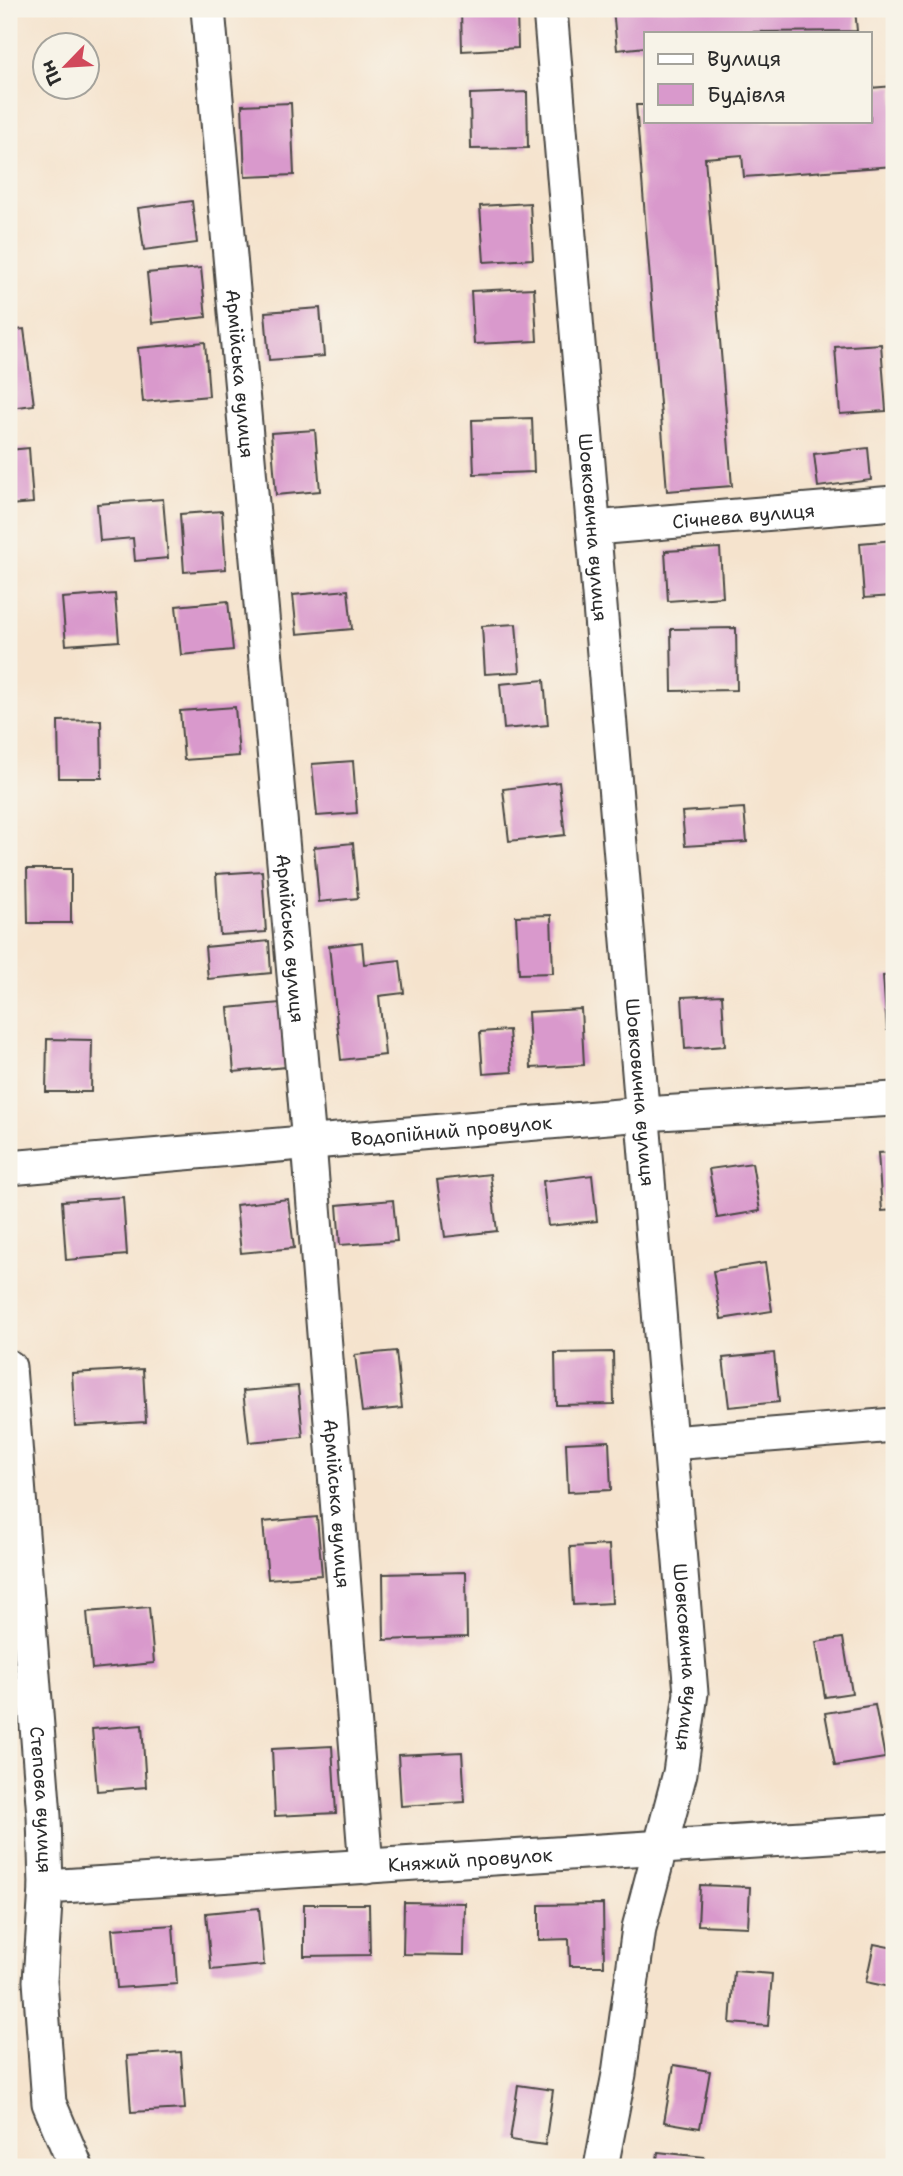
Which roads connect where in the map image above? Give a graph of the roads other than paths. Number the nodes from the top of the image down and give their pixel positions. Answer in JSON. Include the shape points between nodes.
{"nodes":[{"id":1,"x":208,"y":9,"type":"edge"},
{"id":2,"x":551,"y":9,"type":"edge"},
{"id":3,"x":894,"y":503,"type":"edge"},
{"id":4,"x":594,"y":528,"type":"junction"},
{"id":5,"x":894,"y":1099,"type":"edge"},
{"id":6,"x":643,"y":1114,"type":"junction"},
{"id":7,"x":309,"y":1143,"type":"junction"},
{"id":8,"x":9,"y":1168,"type":"edge"},
{"id":9,"x":9,"y":1367,"type":"edge"},
{"id":10,"x":894,"y":1425,"type":"edge"},
{"id":11,"x":671,"y":1443,"type":"junction"},
{"id":12,"x":894,"y":1832,"type":"edge"},
{"id":13,"x":660,"y":1848,"type":"junction"},
{"id":14,"x":366,"y":1867,"type":"junction"},
{"id":15,"x":46,"y":1887,"type":"junction"},
{"id":16,"x":76,"y":2167,"type":"edge"},
{"id":17,"x":601,"y":2167,"type":"edge"}],
"edges":[{"from":1,"to":7,"type":"street","name":"Армійська вулиця"},
{"from":2,"to":4,"type":"street","name":"Шовковична вулиця"},
{"from":3,"to":4,"type":"street","name":"Січнева вулиця"},
{"from":4,"to":6,"type":"street","name":"Шовковична вулиця"},
{"from":5,"to":6,"type":"street","name":"Водопійний провулок"},
{"from":6,"to":7,"type":"street","name":"Водопійний провулок"},
{"from":6,"to":11,"type":"street","name":"Шовковична вулиця"},
{"from":7,"to":8,"type":"street","name":"Водопійний провулок"},
{"from":7,"to":14,"type":"street","name":"Армійська вулиця"},
{"from":9,"to":15,"type":"street","name":"Степова вулиця"},
{"from":10,"to":11,"type":"street"},
{"from":11,"to":13,"type":"street","name":"Шовковична вулиця","via":[[691,1693],[680,1773]]},
{"from":12,"to":13,"type":"street","name":"Княжий провулок"},
{"from":13,"to":14,"type":"street","name":"Княжий провулок"},
{"from":13,"to":17,"type":"street","name":"Шовковична вулиця","via":[[639,1928]]},
{"from":14,"to":15,"type":"street","name":"Княжий провулок"},
{"from":15,"to":16,"type":"street","name":"Степова вулиця","via":[[40,1981],[49,2103]]}]}
